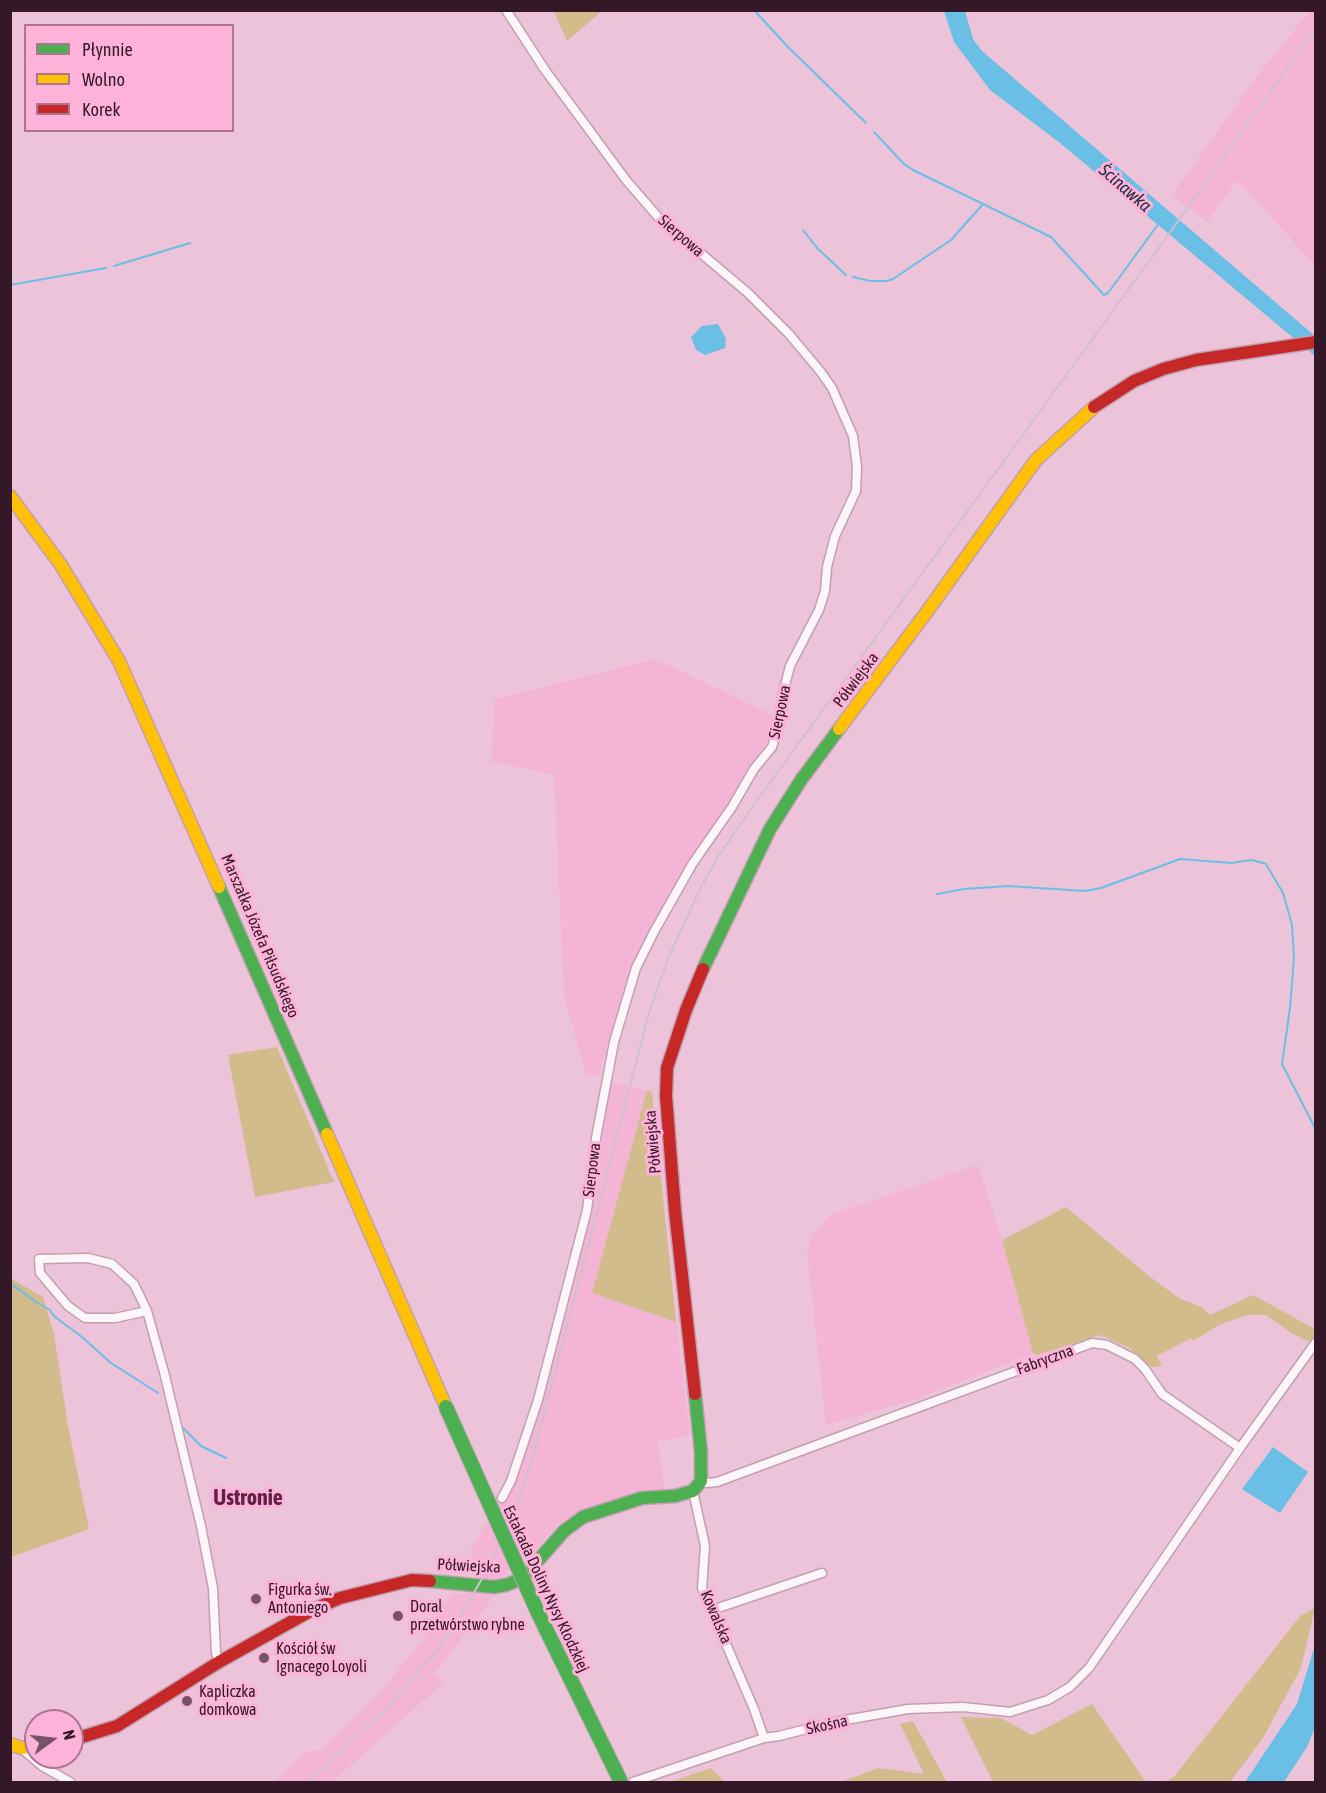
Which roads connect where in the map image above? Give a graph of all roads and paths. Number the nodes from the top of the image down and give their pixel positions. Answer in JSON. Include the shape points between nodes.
{"nodes":[{"id":1,"x":506,"y":10,"type":"edge"},
{"id":2,"x":1316,"y":342,"type":"edge"},
{"id":3,"x":10,"y":496,"type":"edge"},
{"id":4,"x":147,"y":1311,"type":"junction"},
{"id":5,"x":1316,"y":1342,"type":"edge"},
{"id":6,"x":446,"y":1407,"type":"joint"},
{"id":7,"x":1240,"y":1448,"type":"junction"},
{"id":8,"x":697,"y":1486,"type":"junction"},
{"id":9,"x":501,"y":1498,"type":"dead end"},
{"id":10,"x":822,"y":1573,"type":"dead end"},
{"id":11,"x":712,"y":1610,"type":"junction"},
{"id":12,"x":219,"y":1662,"type":"junction"},
{"id":13,"x":84,"y":1736,"type":"edge"},
{"id":14,"x":764,"y":1738,"type":"junction"},
{"id":15,"x":16,"y":1746,"type":"edge"},
{"id":16,"x":70,"y":1782,"type":"edge"},
{"id":17,"x":621,"y":1782,"type":"edge"},
{"id":18,"x":633,"y":1782,"type":"edge"}],
"edges":[{"from":1,"to":9,"type":"street","name":"Sierpowa","via":[[545,70],[658,218],[748,293],[820,371],[854,436],[857,467],[856,490],[835,536],[819,610],[790,666],[772,747],[693,863],[636,968],[614,1041],[584,1221],[537,1400],[511,1481]]},
{"from":2,"to":8,"type":"main road","name":"Półwiejska","via":[[1196,360],[1134,381],[1102,400],[1036,460],[801,780],[765,839],[712,946],[667,1068],[675,1211],[701,1452]]},
{"from":3,"to":6,"type":"main road","name":"Marszałka Józefa Piłsudskiego","via":[[91,612],[144,714]]},
{"from":4,"to":4,"type":"street","via":[[134,1284],[112,1264],[88,1258],[39,1258],[40,1274],[68,1306],[85,1318],[115,1318]]},
{"from":4,"to":12,"type":"street","via":[[201,1526],[213,1588]]},
{"from":5,"to":7,"type":"street"},
{"from":6,"to":17,"type":"main road","name":"Estakada Doliny Nysy Kłodzkiej","bridge":true,"via":[[539,1615]]},
{"from":7,"to":8,"type":"street","name":"Fabryczna","via":[[1162,1394],[1135,1359],[1092,1342],[717,1482]]},
{"from":7,"to":14,"type":"street","name":"Skośna","via":[[1089,1668],[1070,1687],[1048,1700],[1010,1712],[963,1707],[908,1709]]},
{"from":8,"to":11,"type":"street","name":"Kowalska","via":[[705,1546],[702,1588]]},
{"from":8,"to":12,"type":"main road","name":"Półwiejska","via":[[675,1496],[642,1498],[583,1517],[564,1531],[544,1557],[514,1583],[494,1587],[412,1580],[340,1598]]},
{"from":10,"to":11,"type":"street"},
{"from":11,"to":14,"type":"street","name":"Kowalska"},
{"from":12,"to":13,"type":"main road","name":"Półwiejska","via":[[117,1726]]},
{"from":14,"to":18,"type":"street","name":"Skośna"},
{"from":15,"to":16,"type":"street"}]}
